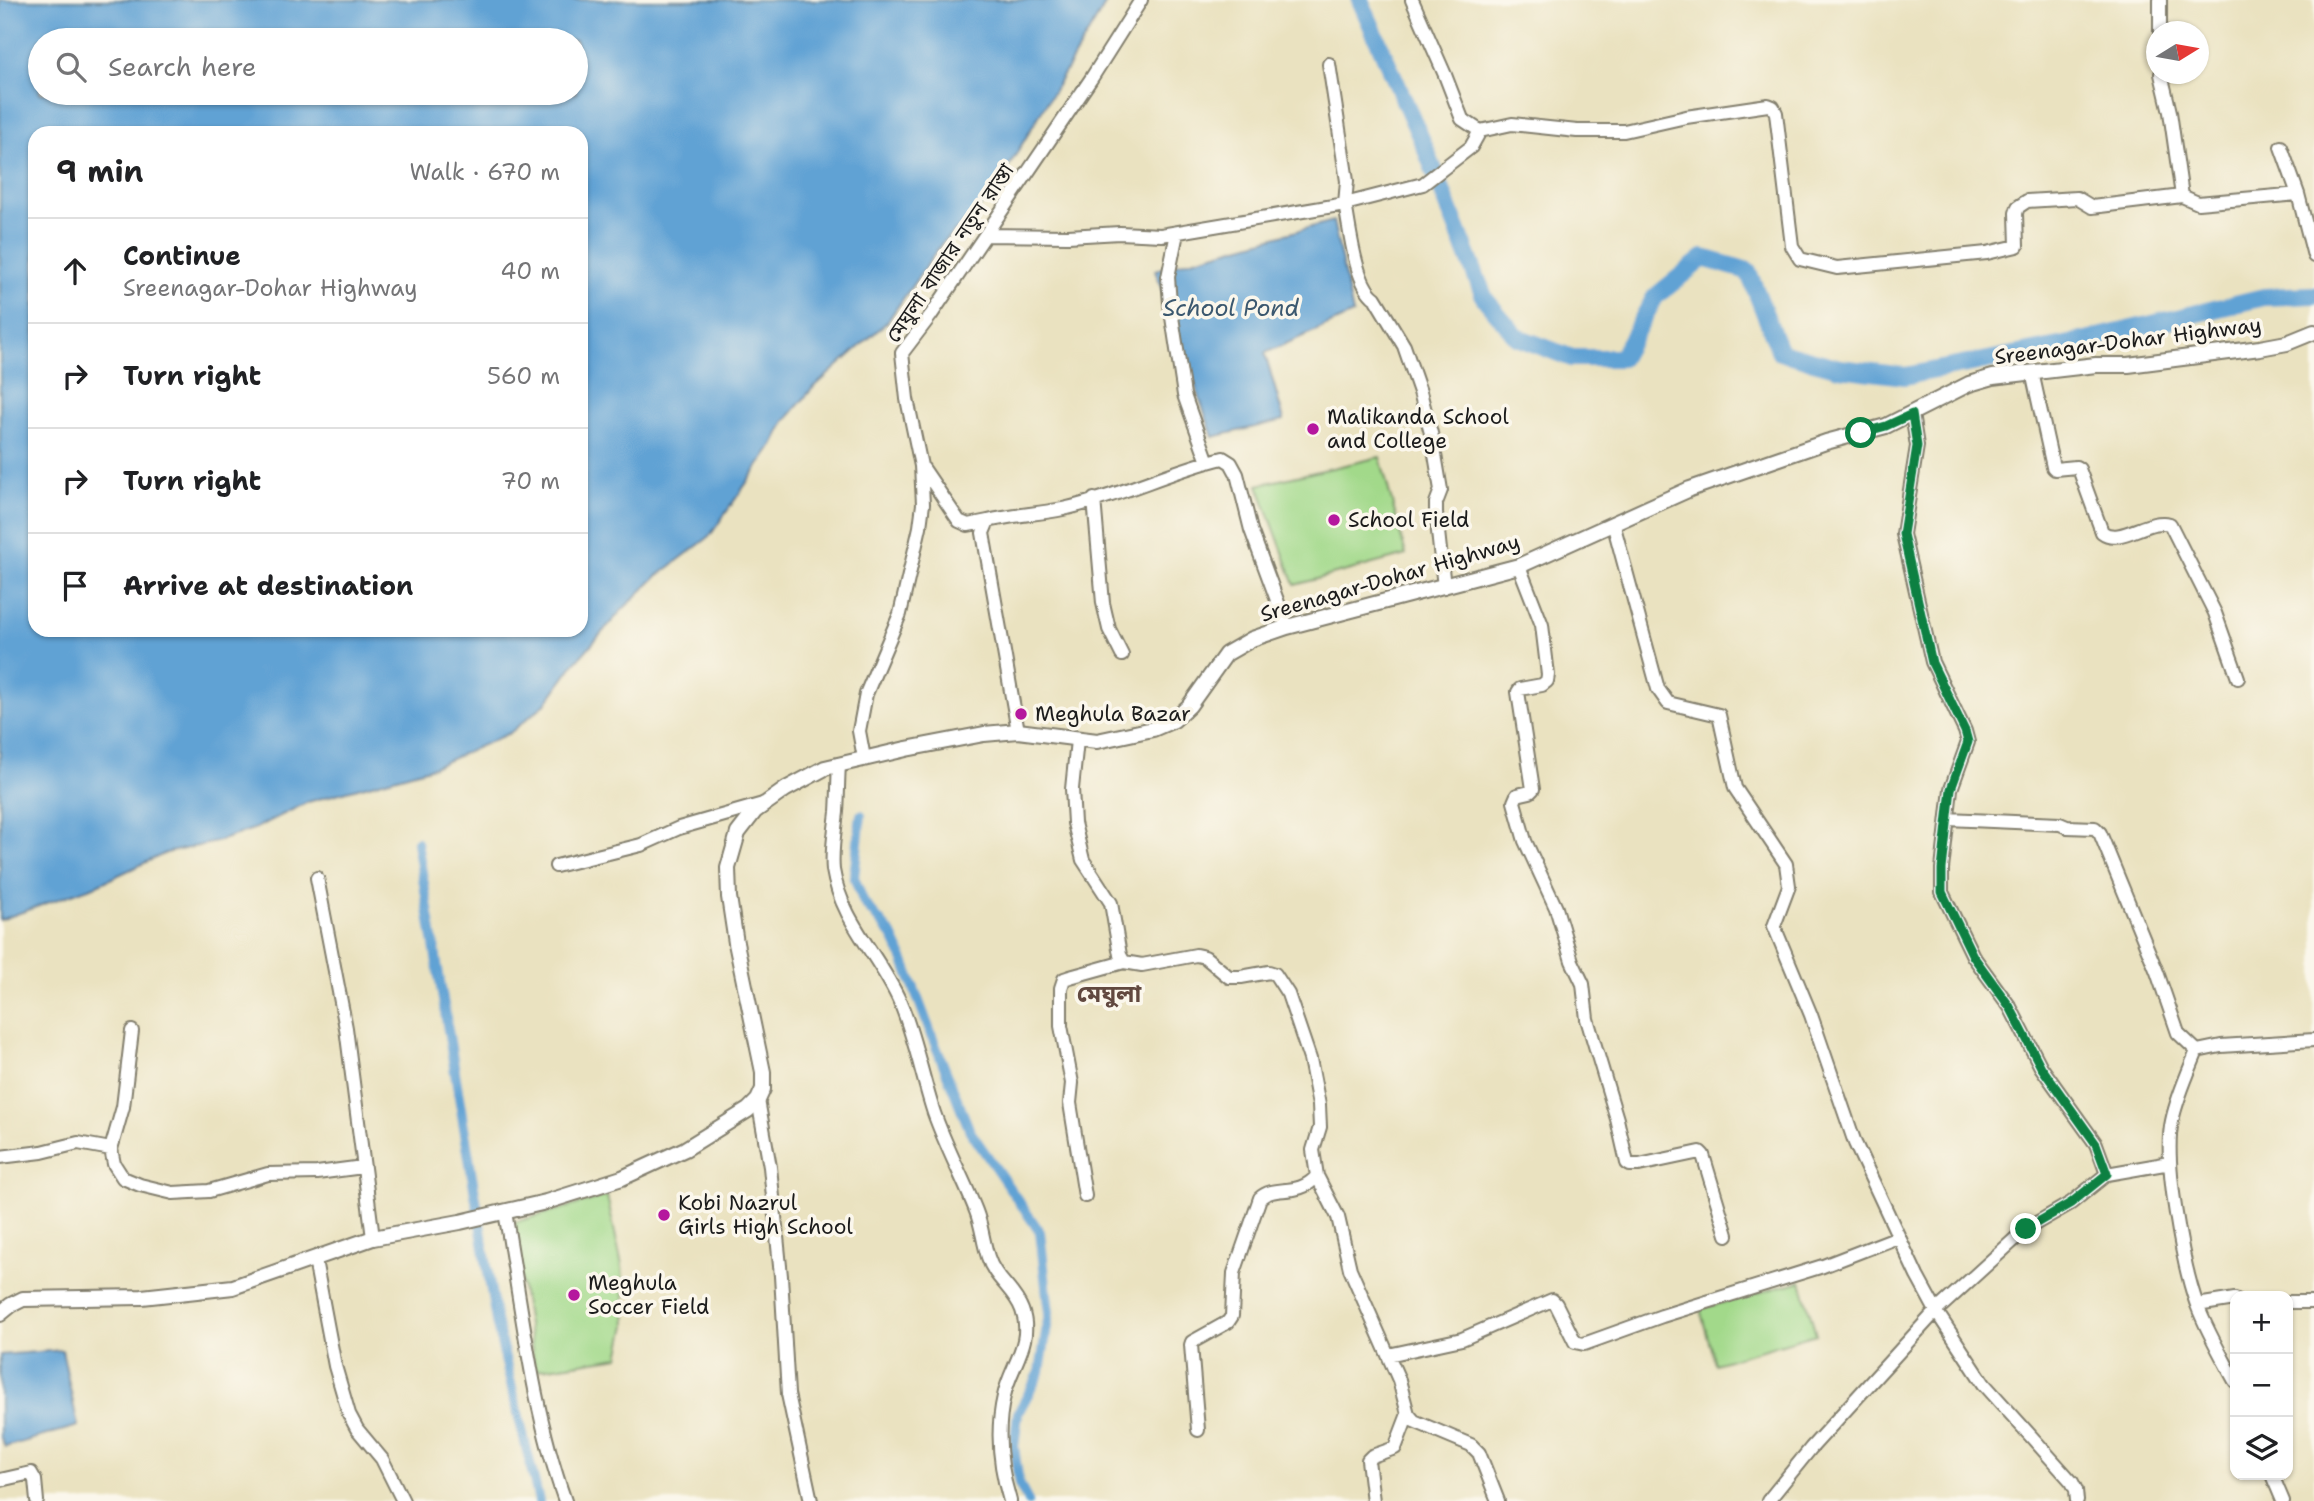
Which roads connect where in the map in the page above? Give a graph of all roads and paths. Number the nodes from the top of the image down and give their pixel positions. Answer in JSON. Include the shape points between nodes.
{"nodes":[{"id":1,"x":1141,"y":0,"type":"edge"},
{"id":2,"x":1412,"y":0,"type":"edge"},
{"id":3,"x":2160,"y":0,"type":"edge"},
{"id":4,"x":2160,"y":21,"type":"edge"},
{"id":5,"x":1329,"y":64,"type":"dead end"},
{"id":6,"x":2163,"y":84,"type":"edge"},
{"id":7,"x":1480,"y":131,"type":"junction"},
{"id":8,"x":2281,"y":147,"type":"dead end"},
{"id":9,"x":2298,"y":194,"type":"junction"},
{"id":10,"x":2182,"y":196,"type":"junction"},
{"id":11,"x":1345,"y":204,"type":"junction"},
{"id":12,"x":1177,"y":233,"type":"junction"},
{"id":13,"x":986,"y":234,"type":"junction"},
{"id":14,"x":2314,"y":256,"type":"edge"},
{"id":15,"x":2314,"y":332,"type":"edge"},
{"id":16,"x":2032,"y":372,"type":"junction"},
{"id":17,"x":1912,"y":414,"type":"junction"},
{"id":18,"x":1208,"y":462,"type":"junction"},
{"id":19,"x":921,"y":466,"type":"junction"},
{"id":20,"x":1094,"y":499,"type":"junction"},
{"id":21,"x":988,"y":521,"type":"junction"},
{"id":22,"x":1613,"y":523,"type":"junction"},
{"id":23,"x":1519,"y":566,"type":"junction"},
{"id":24,"x":1444,"y":587,"type":"junction"},
{"id":25,"x":1287,"y":627,"type":"junction"},
{"id":26,"x":1122,"y":655,"type":"dead end"},
{"id":27,"x":2238,"y":678,"type":"dead end"},
{"id":28,"x":1018,"y":731,"type":"junction"},
{"id":29,"x":1077,"y":740,"type":"junction"},
{"id":30,"x":864,"y":758,"type":"junction"},
{"id":31,"x":839,"y":764,"type":"junction"},
{"id":32,"x":767,"y":803,"type":"junction"},
{"id":33,"x":1948,"y":819,"type":"junction"},
{"id":34,"x":556,"y":866,"type":"dead end"},
{"id":35,"x":317,"y":878,"type":"dead end"},
{"id":36,"x":1124,"y":962,"type":"junction"},
{"id":37,"x":132,"y":1031,"type":"dead end"},
{"id":38,"x":2314,"y":1040,"type":"edge"},
{"id":39,"x":2197,"y":1051,"type":"junction"},
{"id":40,"x":758,"y":1100,"type":"junction"},
{"id":41,"x":111,"y":1149,"type":"junction"},
{"id":42,"x":0,"y":1157,"type":"edge"},
{"id":43,"x":2170,"y":1164,"type":"junction"},
{"id":44,"x":363,"y":1167,"type":"junction"},
{"id":45,"x":2107,"y":1174,"type":"junction"},
{"id":46,"x":1317,"y":1176,"type":"junction"},
{"id":47,"x":1085,"y":1196,"type":"dead end"},
{"id":48,"x":501,"y":1213,"type":"junction"},
{"id":49,"x":1727,"y":1235,"type":"dead end"},
{"id":50,"x":1898,"y":1237,"type":"junction"},
{"id":51,"x":373,"y":1238,"type":"junction"},
{"id":52,"x":315,"y":1260,"type":"junction"},
{"id":53,"x":2230,"y":1300,"type":"edge"},
{"id":54,"x":2293,"y":1302,"type":"edge"},
{"id":55,"x":2314,"y":1302,"type":"edge"},
{"id":56,"x":2197,"y":1304,"type":"junction"},
{"id":57,"x":1936,"y":1311,"type":"junction"},
{"id":58,"x":0,"y":1314,"type":"edge"},
{"id":59,"x":1388,"y":1355,"type":"junction"},
{"id":60,"x":2230,"y":1371,"type":"edge"},
{"id":61,"x":1408,"y":1414,"type":"junction"},
{"id":62,"x":1198,"y":1430,"type":"dead end"},
{"id":63,"x":0,"y":1480,"type":"edge"},
{"id":64,"x":2275,"y":1480,"type":"edge"},
{"id":65,"x":37,"y":1501,"type":"edge"},
{"id":66,"x":403,"y":1501,"type":"edge"},
{"id":67,"x":565,"y":1501,"type":"edge"},
{"id":68,"x":811,"y":1501,"type":"edge"},
{"id":69,"x":1010,"y":1501,"type":"edge"},
{"id":70,"x":1373,"y":1501,"type":"edge"},
{"id":71,"x":1498,"y":1501,"type":"edge"},
{"id":72,"x":1768,"y":1501,"type":"edge"},
{"id":73,"x":2077,"y":1501,"type":"edge"},
{"id":74,"x":2283,"y":1501,"type":"edge"}],
"edges":[{"from":1,"to":13,"type":"street","name":"মেঘুলা বাজার নতুন রাস্তা"},
{"from":2,"to":7,"type":"street","via":[[1462,119]]},
{"from":3,"to":4,"type":"street"},
{"from":5,"to":11,"type":"street","via":[[1347,181]]},
{"from":6,"to":10,"type":"street"},
{"from":7,"to":10,"type":"street","via":[[1512,124],[1625,131],[1768,105],[1776,113],[1792,246],[1800,259],[1836,268],[2013,249],[2017,246],[2016,213],[2027,201],[2077,198],[2092,207]]},
{"from":7,"to":11,"type":"street","via":[[1471,147],[1423,184]]},
{"from":8,"to":9,"type":"street"},
{"from":9,"to":10,"type":"street","via":[[2198,203]]},
{"from":9,"to":14,"type":"street"},
{"from":11,"to":12,"type":"street"},
{"from":11,"to":24,"type":"street","via":[[1362,280],[1404,346],[1432,437],[1441,490],[1436,513]]},
{"from":12,"to":13,"type":"street"},
{"from":12,"to":18,"type":"street","via":[[1168,277],[1170,304],[1184,395]]},
{"from":13,"to":19,"type":"street","name":"মেঘুলা বাজার নতুন রাস্তা","via":[[902,353]]},
{"from":15,"to":16,"type":"main road","name":"Sreenagar-Dohar Highway","via":[[2260,348]]},
{"from":16,"to":17,"type":"main road","name":"Sreenagar-Dohar Highway","via":[[1969,384]]},
{"from":16,"to":27,"type":"street","via":[[2053,467],[2079,469],[2106,535],[2161,521],[2170,524],[2215,613]]},
{"from":17,"to":22,"type":"main road","name":"Sreenagar-Dohar Highway","via":[[1882,428],[1826,442],[1690,489]]},
{"from":17,"to":33,"type":"street","via":[[1917,446],[1903,534],[1932,663],[1968,742],[1951,789]]},
{"from":18,"to":20,"type":"street"},
{"from":18,"to":25,"type":"street","via":[[1223,458],[1237,474],[1251,530]]},
{"from":19,"to":21,"type":"street","via":[[959,521],[968,525]]},
{"from":19,"to":30,"type":"street","name":"মেঘুলা বাজার নতুন রাস্তা","via":[[920,527],[900,614],[866,694],[859,731]]},
{"from":20,"to":21,"type":"street"},
{"from":20,"to":26,"type":"street","via":[[1103,603]]},
{"from":21,"to":28,"type":"street","via":[[983,533]]},
{"from":22,"to":23,"type":"main road","name":"Sreenagar-Dohar Highway"},
{"from":22,"to":50,"type":"street","via":[[1658,688],[1668,703],[1719,715],[1735,788],[1787,864],[1789,886],[1774,926],[1811,1015],[1855,1143]]},
{"from":23,"to":24,"type":"main road","name":"Sreenagar-Dohar Highway"},
{"from":23,"to":49,"type":"street","via":[[1542,625],[1548,675],[1542,685],[1518,692],[1533,789],[1517,795],[1514,802],[1525,841],[1556,908],[1583,984],[1587,1020],[1627,1163],[1639,1165],[1700,1152]]},
{"from":24,"to":25,"type":"main road","name":"Sreenagar-Dohar Highway"},
{"from":25,"to":29,"type":"main road","name":"Sreenagar-Dohar Highway","via":[[1226,654],[1174,720],[1130,735]]},
{"from":28,"to":29,"type":"main road","name":"Sreenagar-Dohar Highway"},
{"from":28,"to":30,"type":"main road","name":"Sreenagar-Dohar Highway"},
{"from":29,"to":36,"type":"street","via":[[1074,823],[1083,859],[1111,903]]},
{"from":30,"to":31,"type":"main road","name":"Sreenagar-Dohar Highway"},
{"from":31,"to":32,"type":"main road","name":"Sreenagar-Dohar Highway"},
{"from":31,"to":69,"type":"street","via":[[832,855],[838,890],[901,1004],[934,1114],[976,1211],[988,1258],[1023,1311],[1024,1344],[1004,1395],[1001,1424],[1000,1455]]},
{"from":32,"to":34,"type":"street","via":[[679,828],[641,845]]},
{"from":32,"to":40,"type":"main road","name":"Sreenagar-Dohar Highway","via":[[738,833],[728,868],[736,943],[763,1072]]},
{"from":33,"to":39,"type":"street","via":[[2095,828],[2178,1033]]},
{"from":33,"to":45,"type":"street","via":[[1942,892],[1973,956],[2010,1007],[2041,1067],[2096,1144]]},
{"from":35,"to":44,"type":"street","via":[[346,1028]]},
{"from":36,"to":46,"type":"street","via":[[1142,965],[1196,955],[1228,977],[1275,974],[1288,994],[1310,1059],[1319,1105],[1320,1127],[1313,1150]]},
{"from":36,"to":47,"type":"street","via":[[1070,976],[1061,988],[1061,1026]]},
{"from":37,"to":41,"type":"street","via":[[123,1107]]},
{"from":38,"to":39,"type":"street"},
{"from":39,"to":43,"type":"street","via":[[2172,1121]]},
{"from":40,"to":48,"type":"main road","via":[[685,1149],[622,1178]]},
{"from":40,"to":68,"type":"street","via":[[770,1167],[788,1394]]},
{"from":41,"to":42,"type":"street","via":[[78,1143]]},
{"from":41,"to":44,"type":"street","via":[[123,1178],[173,1193],[209,1191],[268,1174]]},
{"from":43,"to":45,"type":"street"},
{"from":43,"to":56,"type":"street"},
{"from":44,"to":51,"type":"street"},
{"from":45,"to":57,"type":"street","via":[[2071,1203],[2026,1229]]},
{"from":46,"to":59,"type":"street","via":[[1338,1217],[1350,1269]]},
{"from":46,"to":62,"type":"street","via":[[1297,1190],[1260,1198],[1234,1273],[1232,1316],[1192,1342]]},
{"from":48,"to":51,"type":"main road"},
{"from":48,"to":67,"type":"street","via":[[541,1417]]},
{"from":50,"to":57,"type":"street"},
{"from":50,"to":59,"type":"street","via":[[1584,1344],[1575,1342],[1552,1300],[1462,1339]]},
{"from":51,"to":52,"type":"main road"},
{"from":52,"to":58,"type":"main road","via":[[233,1287],[142,1297],[23,1299]]},
{"from":52,"to":66,"type":"street","via":[[349,1415],[382,1460]]},
{"from":53,"to":56,"type":"street"},
{"from":54,"to":55,"type":"street"},
{"from":56,"to":60,"type":"street"},
{"from":57,"to":72,"type":"street"},
{"from":57,"to":73,"type":"street","via":[[1984,1384],[2072,1482]]},
{"from":59,"to":61,"type":"street"},
{"from":61,"to":70,"type":"street","via":[[1395,1448],[1368,1460]]},
{"from":61,"to":71,"type":"street","via":[[1414,1421],[1471,1445],[1479,1453]]},
{"from":63,"to":65,"type":"street","via":[[31,1473]]},
{"from":64,"to":74,"type":"street"}]}
